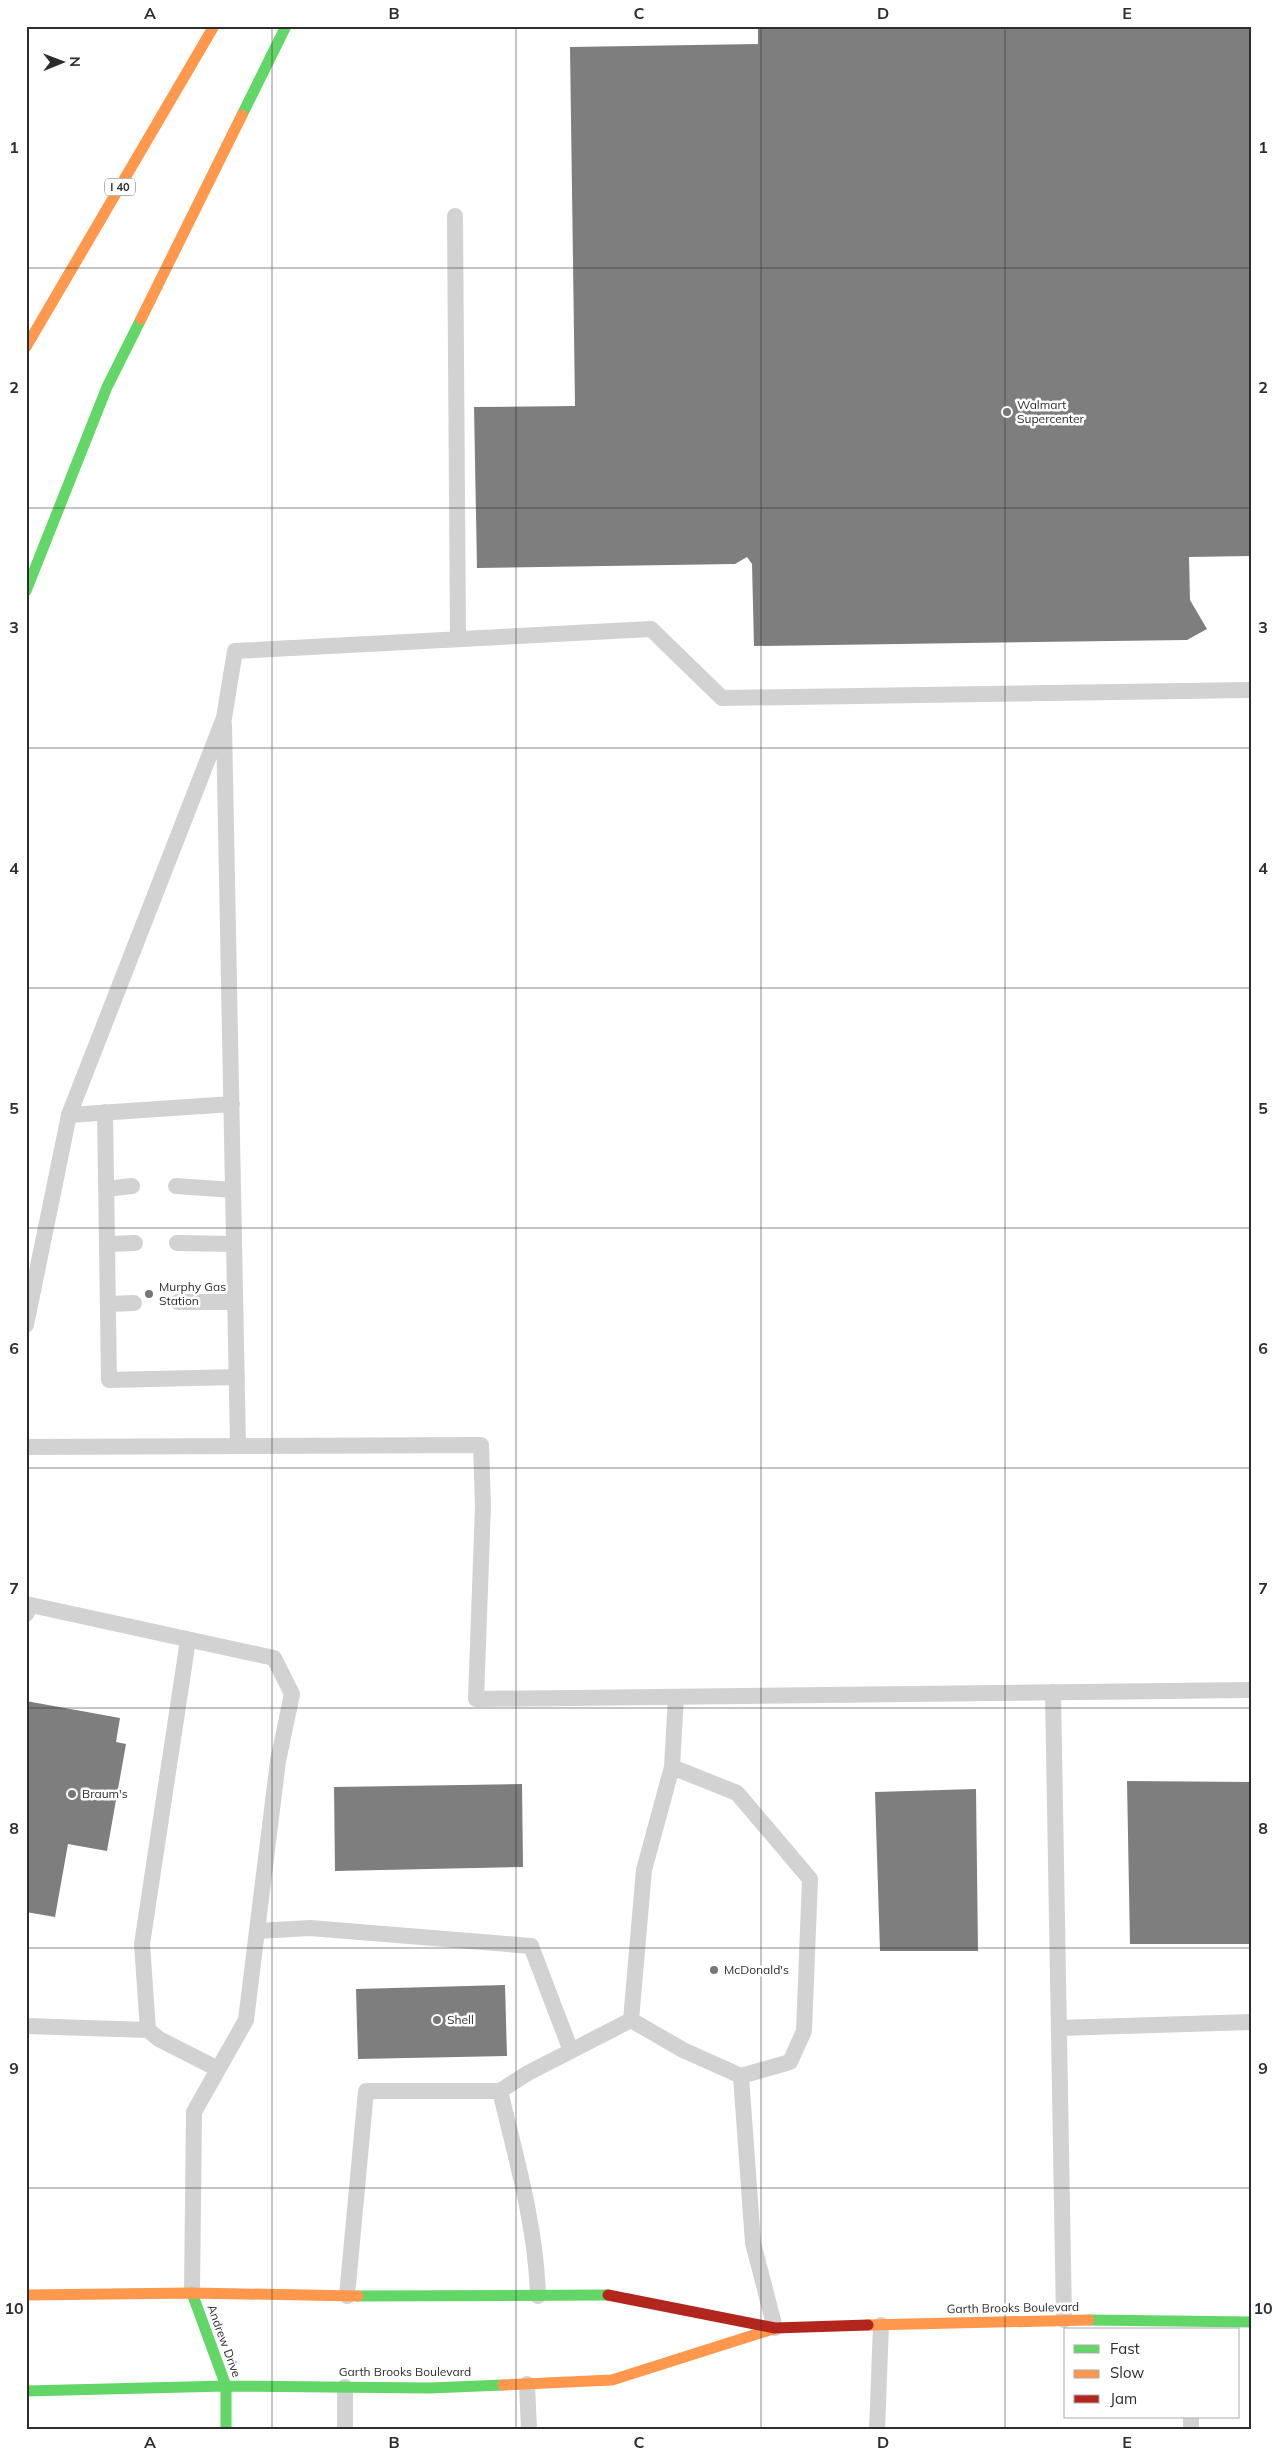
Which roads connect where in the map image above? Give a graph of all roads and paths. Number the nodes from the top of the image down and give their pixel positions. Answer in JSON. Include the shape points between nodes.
{"nodes":[{"id":1,"x":214,"y":26,"type":"edge"},
{"id":2,"x":286,"y":26,"type":"edge"},
{"id":3,"x":455,"y":216,"type":"dead end"},
{"id":4,"x":26,"y":347,"type":"edge"},
{"id":5,"x":26,"y":591,"type":"edge"},
{"id":6,"x":458,"y":639,"type":"junction"},
{"id":7,"x":1251,"y":690,"type":"edge"},
{"id":8,"x":224,"y":718,"type":"junction"},
{"id":9,"x":232,"y":1104,"type":"junction"},
{"id":10,"x":105,"y":1112,"type":"junction"},
{"id":11,"x":69,"y":1115,"type":"junction"},
{"id":12,"x":132,"y":1186,"type":"dead end"},
{"id":13,"x":176,"y":1186,"type":"dead end"},
{"id":14,"x":106,"y":1188,"type":"junction"},
{"id":15,"x":233,"y":1190,"type":"junction"},
{"id":16,"x":135,"y":1243,"type":"dead end"},
{"id":17,"x":177,"y":1243,"type":"dead end"},
{"id":18,"x":107,"y":1244,"type":"junction"},
{"id":19,"x":234,"y":1244,"type":"junction"},
{"id":20,"x":178,"y":1302,"type":"dead end"},
{"id":21,"x":235,"y":1302,"type":"junction"},
{"id":22,"x":134,"y":1303,"type":"dead end"},
{"id":23,"x":108,"y":1304,"type":"junction"},
{"id":24,"x":26,"y":1325,"type":"edge"},
{"id":25,"x":237,"y":1377,"type":"junction"},
{"id":26,"x":238,"y":1446,"type":"junction"},
{"id":27,"x":26,"y":1447,"type":"edge"},
{"id":28,"x":26,"y":1614,"type":"edge"},
{"id":29,"x":188,"y":1640,"type":"junction"},
{"id":30,"x":1251,"y":1690,"type":"edge"},
{"id":31,"x":1054,"y":1692,"type":"junction"},
{"id":32,"x":676,"y":1697,"type":"junction"},
{"id":33,"x":672,"y":1767,"type":"junction"},
{"id":34,"x":257,"y":1931,"type":"junction"},
{"id":35,"x":631,"y":2020,"type":"junction"},
{"id":36,"x":1251,"y":2022,"type":"edge"},
{"id":37,"x":26,"y":2026,"type":"edge"},
{"id":38,"x":1059,"y":2028,"type":"junction"},
{"id":39,"x":148,"y":2030,"type":"junction"},
{"id":40,"x":571,"y":2051,"type":"junction"},
{"id":41,"x":218,"y":2068,"type":"junction"},
{"id":42,"x":741,"y":2076,"type":"junction"},
{"id":43,"x":500,"y":2090,"type":"junction"},
{"id":44,"x":192,"y":2293,"type":"junction"},
{"id":45,"x":26,"y":2295,"type":"edge"},
{"id":46,"x":347,"y":2296,"type":"junction"},
{"id":47,"x":538,"y":2296,"type":"junction"},
{"id":48,"x":1064,"y":2320,"type":"junction"},
{"id":49,"x":1251,"y":2322,"type":"edge"},
{"id":50,"x":881,"y":2325,"type":"junction"},
{"id":51,"x":1191,"y":2326,"type":"edge"},
{"id":52,"x":775,"y":2328,"type":"junction"},
{"id":53,"x":527,"y":2384,"type":"junction"},
{"id":54,"x":226,"y":2386,"type":"junction"},
{"id":55,"x":345,"y":2387,"type":"junction"},
{"id":56,"x":26,"y":2391,"type":"edge"},
{"id":57,"x":226,"y":2430,"type":"edge"},
{"id":58,"x":345,"y":2430,"type":"edge"},
{"id":59,"x":529,"y":2430,"type":"edge"},
{"id":60,"x":877,"y":2430,"type":"edge"}],
"edges":[{"from":1,"to":4,"type":"main road","number":"I 40"},
{"from":2,"to":5,"type":"main road","via":[[107,387]]},
{"from":3,"to":6,"type":"lane"},
{"from":6,"to":7,"type":"lane","via":[[651,629],[722,698]]},
{"from":6,"to":8,"type":"lane","via":[[235,651]]},
{"from":8,"to":9,"type":"lane"},
{"from":8,"to":11,"type":"lane"},
{"from":9,"to":10,"type":"lane"},
{"from":9,"to":15,"type":"lane"},
{"from":10,"to":11,"type":"lane"},
{"from":10,"to":14,"type":"lane"},
{"from":11,"to":24,"type":"lane"},
{"from":12,"to":14,"type":"lane"},
{"from":13,"to":15,"type":"lane"},
{"from":14,"to":18,"type":"lane"},
{"from":15,"to":19,"type":"lane"},
{"from":16,"to":18,"type":"lane"},
{"from":17,"to":19,"type":"lane"},
{"from":18,"to":23,"type":"lane"},
{"from":19,"to":21,"type":"lane"},
{"from":20,"to":21,"type":"lane"},
{"from":21,"to":25,"type":"lane"},
{"from":22,"to":23,"type":"lane"},
{"from":23,"to":25,"type":"lane","via":[[109,1380]]},
{"from":25,"to":26,"type":"lane"},
{"from":26,"to":27,"type":"lane"},
{"from":26,"to":32,"type":"lane","via":[[481,1445],[483,1506],[476,1698]]},
{"from":28,"to":29,"type":"lane","via":[[30,1605]]},
{"from":29,"to":34,"type":"lane","via":[[274,1658],[292,1694],[278,1762]]},
{"from":29,"to":39,"type":"lane","via":[[142,1944]]},
{"from":30,"to":31,"type":"lane"},
{"from":31,"to":32,"type":"lane"},
{"from":31,"to":38,"type":"lane"},
{"from":32,"to":33,"type":"lane"},
{"from":33,"to":35,"type":"lane","via":[[644,1870]]},
{"from":33,"to":42,"type":"lane","via":[[737,1793],[810,1878],[804,2031],[790,2062]]},
{"from":34,"to":40,"type":"lane","via":[[310,1928],[531,1946]]},
{"from":34,"to":41,"type":"lane","via":[[246,2020]]},
{"from":35,"to":40,"type":"lane"},
{"from":35,"to":42,"type":"lane","via":[[683,2050]]},
{"from":36,"to":38,"type":"lane"},
{"from":37,"to":39,"type":"lane"},
{"from":38,"to":48,"type":"lane"},
{"from":39,"to":41,"type":"lane","via":[[159,2039]]},
{"from":40,"to":43,"type":"lane"},
{"from":41,"to":44,"type":"lane","via":[[194,2112]]},
{"from":42,"to":52,"type":"lane","via":[[753,2243]]},
{"from":43,"to":46,"type":"lane","via":[[366,2091]]},
{"from":43,"to":47,"type":"lane","via":[[526,2202],[537,2266]]},
{"from":44,"to":45,"type":"main road","name":"Garth Brooks Boulevard"},
{"from":44,"to":46,"type":"main road","name":"Garth Brooks Boulevard"},
{"from":44,"to":54,"type":"main road","name":"Andrew Drive"},
{"from":46,"to":47,"type":"main road","name":"Garth Brooks Boulevard"},
{"from":47,"to":52,"type":"main road","name":"Garth Brooks Boulevard","via":[[616,2295]]},
{"from":48,"to":50,"type":"main road","name":"Garth Brooks Boulevard"},
{"from":48,"to":51,"type":"main road","name":"Garth Brooks Boulevard"},
{"from":49,"to":51,"type":"main road","name":"Garth Brooks Boulevard"},
{"from":50,"to":52,"type":"main road","name":"Garth Brooks Boulevard"},
{"from":50,"to":60,"type":"lane"},
{"from":52,"to":53,"type":"main road","name":"Garth Brooks Boulevard","via":[[612,2380]]},
{"from":53,"to":55,"type":"main road","name":"Garth Brooks Boulevard"},
{"from":53,"to":59,"type":"lane"},
{"from":54,"to":55,"type":"main road","name":"Garth Brooks Boulevard"},
{"from":54,"to":56,"type":"main road","name":"Garth Brooks Boulevard"},
{"from":54,"to":57,"type":"main road","name":"Andrew Drive"},
{"from":55,"to":58,"type":"lane"}]}
